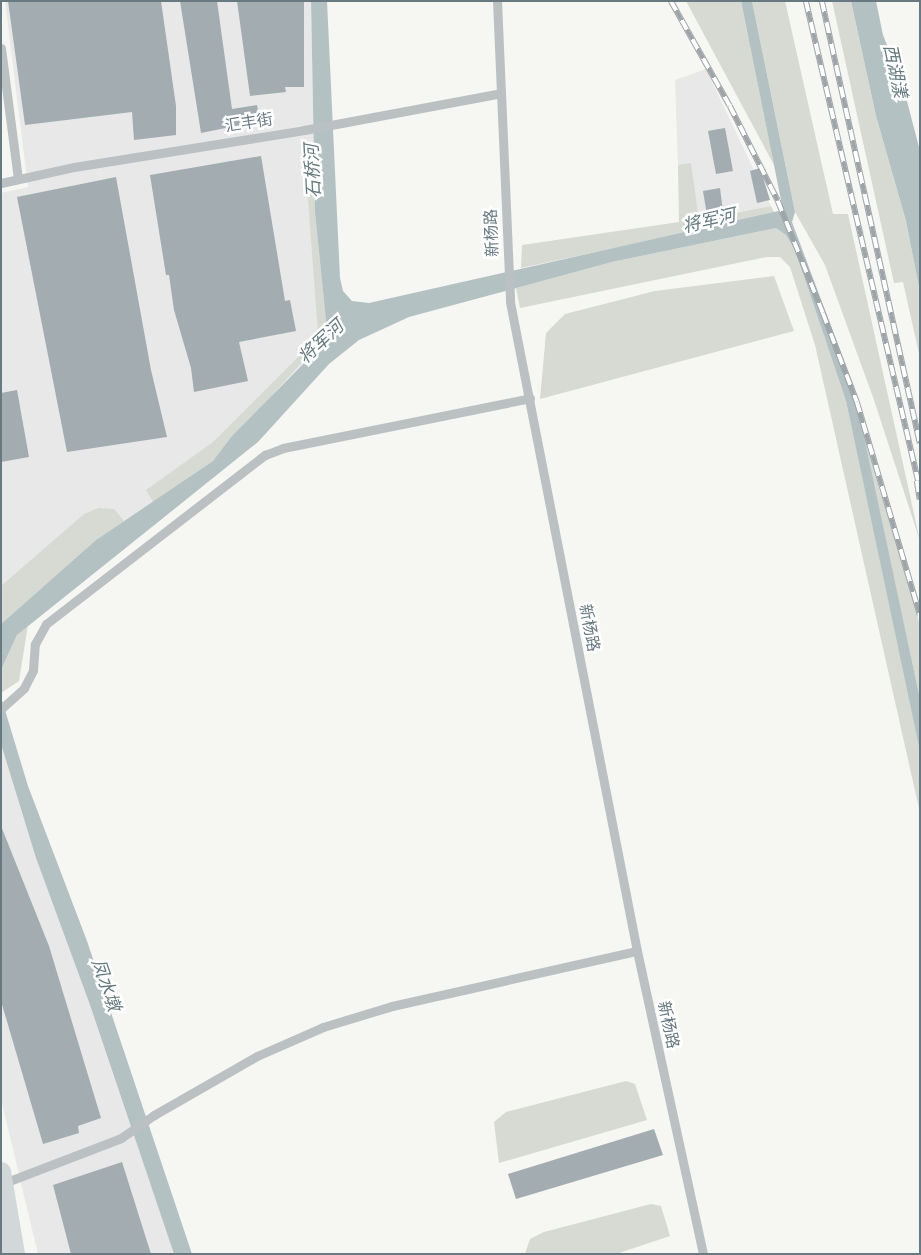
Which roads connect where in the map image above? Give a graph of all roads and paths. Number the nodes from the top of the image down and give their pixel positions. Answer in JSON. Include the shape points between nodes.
{"nodes":[{"id":1,"x":497,"y":1,"type":"edge"},
{"id":2,"x":1,"y":48,"type":"edge"},
{"id":3,"x":501,"y":93,"type":"junction"},
{"id":4,"x":18,"y":179,"type":"junction"},
{"id":5,"x":1,"y":183,"type":"edge"},
{"id":6,"x":530,"y":398,"type":"junction"},
{"id":7,"x":1,"y":708,"type":"edge"},
{"id":8,"x":637,"y":951,"type":"junction"},
{"id":9,"x":3,"y":1177,"type":"edge"},
{"id":10,"x":1,"y":1240,"type":"edge"},
{"id":11,"x":4,"y":1254,"type":"edge"},
{"id":12,"x":15,"y":1254,"type":"edge"},
{"id":13,"x":703,"y":1254,"type":"edge"}],
"edges":[{"from":1,"to":3,"type":"street","name":"新杨路"},
{"from":2,"to":4,"type":"street"},
{"from":3,"to":4,"type":"street","name":"汇丰街"},
{"from":3,"to":6,"type":"street","name":"新杨路","via":[[509,293]]},
{"from":4,"to":5,"type":"street","name":"汇丰街"},
{"from":6,"to":7,"type":"street","via":[[282,448],[265,455],[46,624],[35,644],[33,670],[24,688]]},
{"from":6,"to":8,"type":"street","name":"新杨路"},
{"from":8,"to":9,"type":"street","via":[[392,1006],[323,1027],[257,1056],[95,1149]]},
{"from":8,"to":13,"type":"street","name":"新杨路"},
{"from":9,"to":12,"type":"main road"},
{"from":10,"to":11,"type":"highway"}]}
